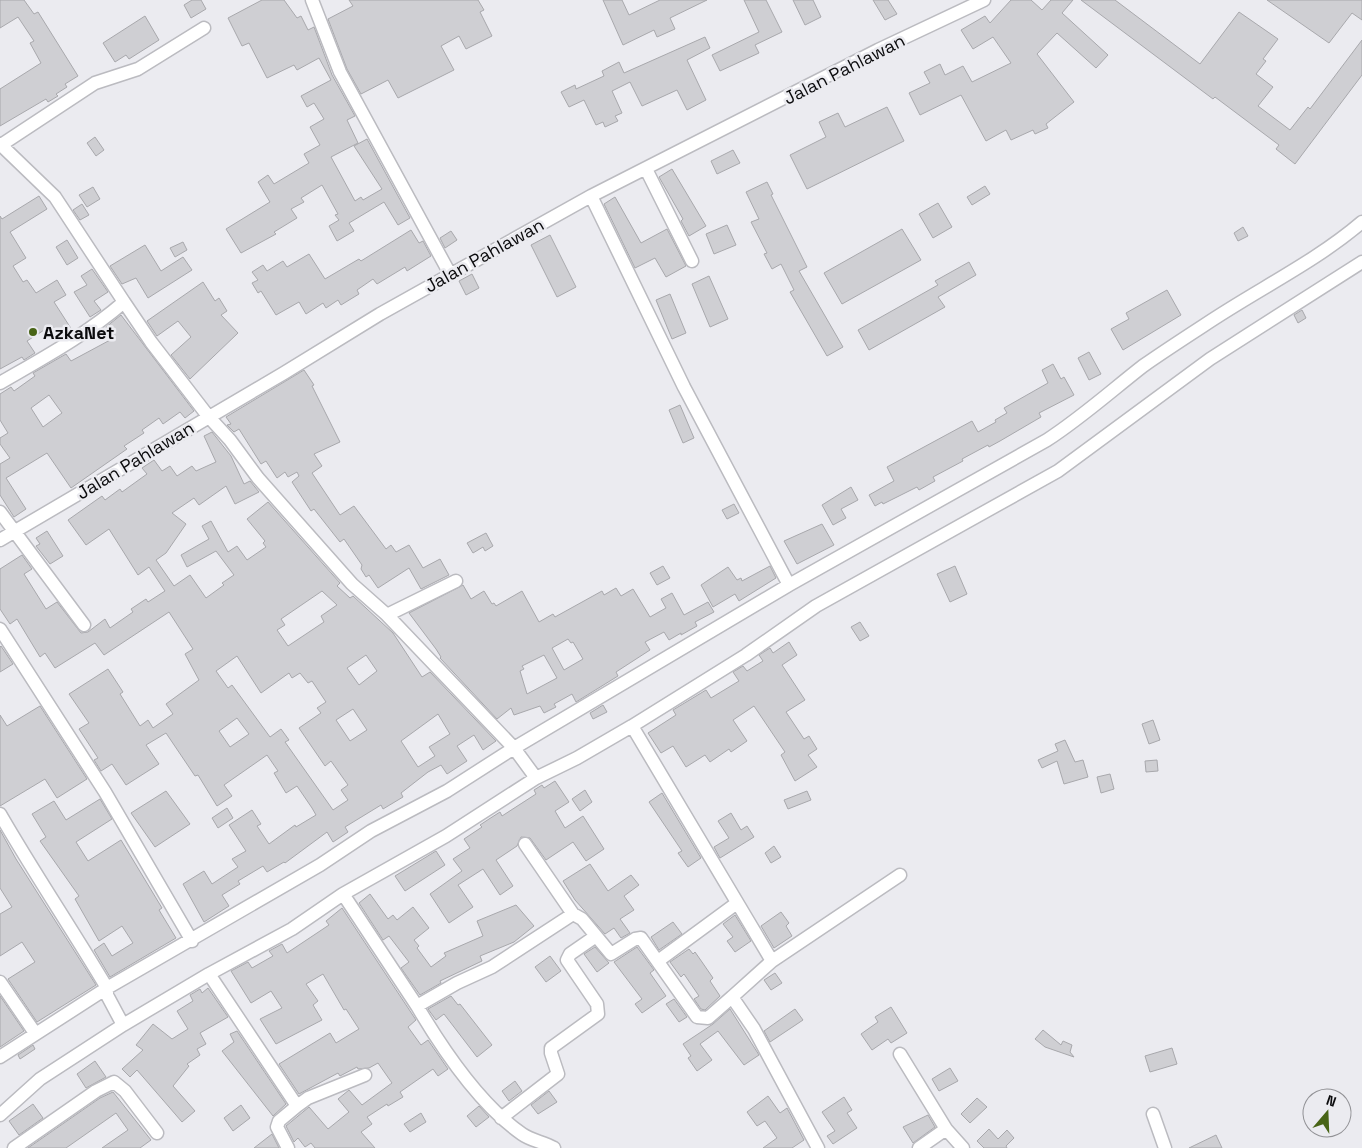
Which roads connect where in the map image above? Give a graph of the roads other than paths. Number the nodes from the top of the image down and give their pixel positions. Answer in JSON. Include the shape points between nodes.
{"nodes":[{"id":1,"x":312,"y":0,"type":"edge"},
{"id":2,"x":984,"y":0,"type":"edge"},
{"id":3,"x":204,"y":28,"type":"dead end"},
{"id":4,"x":0,"y":144,"type":"edge"},
{"id":5,"x":646,"y":169,"type":"junction"},
{"id":6,"x":590,"y":196,"type":"junction"},
{"id":7,"x":1362,"y":222,"type":"edge"},
{"id":8,"x":692,"y":261,"type":"dead end"},
{"id":9,"x":1362,"y":262,"type":"edge"},
{"id":10,"x":450,"y":274,"type":"junction"},
{"id":11,"x":124,"y":302,"type":"junction"},
{"id":12,"x":0,"y":383,"type":"edge"},
{"id":13,"x":208,"y":416,"type":"junction"},
{"id":14,"x":0,"y":512,"type":"edge"},
{"id":15,"x":14,"y":531,"type":"junction"},
{"id":16,"x":0,"y":540,"type":"edge"},
{"id":17,"x":456,"y":580,"type":"dead end"},
{"id":18,"x":789,"y":585,"type":"junction"},
{"id":19,"x":387,"y":615,"type":"junction"},
{"id":20,"x":84,"y":626,"type":"dead end"},
{"id":21,"x":2,"y":636,"type":"edge"},
{"id":22,"x":632,"y":726,"type":"junction"},
{"id":23,"x":515,"y":750,"type":"junction"},
{"id":24,"x":532,"y":774,"type":"junction"},
{"id":25,"x":0,"y":814,"type":"edge"},
{"id":26,"x":526,"y":844,"type":"dead end"},
{"id":27,"x":900,"y":875,"type":"dead end"},
{"id":28,"x":343,"y":894,"type":"junction"},
{"id":29,"x":737,"y":903,"type":"junction"},
{"id":30,"x":573,"y":914,"type":"junction"},
{"id":31,"x":596,"y":936,"type":"junction"},
{"id":32,"x":192,"y":941,"type":"junction"},
{"id":33,"x":658,"y":961,"type":"junction"},
{"id":34,"x":772,"y":961,"type":"junction"},
{"id":35,"x":209,"y":974,"type":"junction"},
{"id":36,"x":0,"y":982,"type":"edge"},
{"id":37,"x":107,"y":992,"type":"junction"},
{"id":38,"x":732,"y":997,"type":"junction"},
{"id":39,"x":417,"y":1006,"type":"junction"},
{"id":40,"x":121,"y":1022,"type":"junction"},
{"id":41,"x":35,"y":1033,"type":"junction"},
{"id":42,"x":900,"y":1054,"type":"dead end"},
{"id":43,"x":0,"y":1057,"type":"edge"},
{"id":44,"x":365,"y":1075,"type":"dead end"},
{"id":45,"x":297,"y":1106,"type":"junction"},
{"id":46,"x":1153,"y":1114,"type":"dead end"},
{"id":47,"x":0,"y":1115,"type":"edge"},
{"id":48,"x":501,"y":1118,"type":"junction"},
{"id":49,"x":946,"y":1129,"type":"junction"},
{"id":50,"x":157,"y":1133,"type":"dead end"},
{"id":51,"x":14,"y":1148,"type":"edge"},
{"id":52,"x":288,"y":1148,"type":"edge"},
{"id":53,"x":554,"y":1148,"type":"edge"},
{"id":54,"x":818,"y":1148,"type":"edge"},
{"id":55,"x":919,"y":1148,"type":"edge"},
{"id":56,"x":963,"y":1148,"type":"edge"},
{"id":57,"x":1165,"y":1148,"type":"edge"}],
"edges":[{"from":1,"to":10,"type":"street","via":[[340,72]]},
{"from":2,"to":5,"type":"street","name":"Jalan Pahlawan","via":[[878,50]]},
{"from":3,"to":4,"type":"street","via":[[138,69],[95,83]]},
{"from":4,"to":11,"type":"street","via":[[55,197]]},
{"from":5,"to":6,"type":"street","name":"Jalan Pahlawan"},
{"from":5,"to":8,"type":"street"},
{"from":6,"to":10,"type":"street","name":"Jalan Pahlawan"},
{"from":6,"to":18,"type":"street","via":[[684,387]]},
{"from":7,"to":18,"type":"street","via":[[1342,239],[1144,365],[1072,424],[1047,440]]},
{"from":9,"to":22,"type":"street","via":[[1210,359],[1058,471],[816,606],[746,655]]},
{"from":10,"to":13,"type":"street","name":"Jalan Pahlawan"},
{"from":11,"to":12,"type":"street","via":[[64,347]]},
{"from":11,"to":13,"type":"street"},
{"from":13,"to":15,"type":"street","name":"Jalan Pahlawan"},
{"from":13,"to":19,"type":"street","via":[[352,584]]},
{"from":14,"to":15,"type":"street"},
{"from":15,"to":16,"type":"street","name":"Jalan Pahlawan"},
{"from":15,"to":20,"type":"street"},
{"from":17,"to":19,"type":"street"},
{"from":18,"to":23,"type":"street"},
{"from":19,"to":23,"type":"street"},
{"from":21,"to":32,"type":"street","via":[[105,792]]},
{"from":22,"to":24,"type":"street","via":[[577,758]]},
{"from":22,"to":29,"type":"street"},
{"from":23,"to":24,"type":"street"},
{"from":23,"to":32,"type":"street","via":[[448,791],[371,831]]},
{"from":24,"to":28,"type":"street","via":[[446,836]]},
{"from":25,"to":37,"type":"street"},
{"from":26,"to":30,"type":"street"},
{"from":27,"to":34,"type":"street"},
{"from":28,"to":35,"type":"street","via":[[292,929]]},
{"from":28,"to":39,"type":"street"},
{"from":29,"to":33,"type":"street"},
{"from":29,"to":34,"type":"street"},
{"from":30,"to":31,"type":"street","via":[[582,919]]},
{"from":30,"to":39,"type":"street","via":[[492,967]]},
{"from":31,"to":33,"type":"street","via":[[612,954],[642,938]]},
{"from":31,"to":48,"type":"street","via":[[570,954],[567,960],[597,1004],[598,1014],[552,1048],[558,1074]]},
{"from":32,"to":37,"type":"street"},
{"from":33,"to":38,"type":"street","via":[[697,1017],[708,1018]]},
{"from":34,"to":38,"type":"street"},
{"from":35,"to":40,"type":"street"},
{"from":35,"to":45,"type":"street"},
{"from":36,"to":41,"type":"street"},
{"from":37,"to":40,"type":"street"},
{"from":37,"to":41,"type":"street"},
{"from":38,"to":54,"type":"street","via":[[754,1029]]},
{"from":39,"to":48,"type":"street","via":[[459,1068]]},
{"from":40,"to":47,"type":"street","via":[[40,1079]]},
{"from":41,"to":43,"type":"street"},
{"from":42,"to":49,"type":"street"},
{"from":44,"to":45,"type":"street","via":[[308,1098]]},
{"from":45,"to":52,"type":"street","via":[[279,1121],[277,1127]]},
{"from":46,"to":57,"type":"street"},
{"from":48,"to":53,"type":"street","via":[[527,1138]]},
{"from":49,"to":55,"type":"street"},
{"from":49,"to":56,"type":"street"},
{"from":50,"to":51,"type":"street","via":[[125,1091],[114,1082]]}]}
